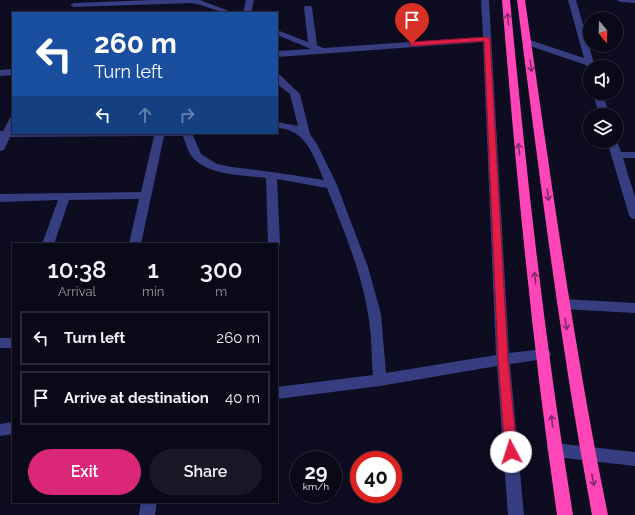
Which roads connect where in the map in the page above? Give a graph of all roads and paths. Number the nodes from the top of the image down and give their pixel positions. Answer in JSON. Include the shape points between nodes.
{"nodes":[{"id":1,"x":180,"y":0,"type":"edge"},
{"id":2,"x":250,"y":0,"type":"edge"},
{"id":3,"x":485,"y":0,"type":"edge"},
{"id":4,"x":506,"y":0,"type":"edge"},
{"id":5,"x":521,"y":0,"type":"edge"},
{"id":6,"x":572,"y":0,"type":"edge"},
{"id":7,"x":621,"y":0,"type":"edge"},
{"id":8,"x":635,"y":1,"type":"edge"},
{"id":9,"x":146,"y":2,"type":"junction"},
{"id":10,"x":74,"y":6,"type":"edge"},
{"id":11,"x":308,"y":8,"type":"dead end"},
{"id":12,"x":145,"y":12,"type":"edge"},
{"id":13,"x":227,"y":12,"type":"edge"},
{"id":14,"x":247,"y":12,"type":"edge"},
{"id":15,"x":278,"y":32,"type":"edge"},
{"id":16,"x":487,"y":39,"type":"junction"},
{"id":17,"x":527,"y":42,"type":"junction"},
{"id":18,"x":313,"y":47,"type":"junction"},
{"id":19,"x":322,"y":51,"type":"junction"},
{"id":20,"x":278,"y":54,"type":"edge"},
{"id":21,"x":589,"y":60,"type":"edge"},
{"id":22,"x":583,"y":62,"type":"edge"},
{"id":23,"x":12,"y":72,"type":"edge"},
{"id":24,"x":0,"y":73,"type":"edge"},
{"id":25,"x":278,"y":79,"type":"edge"},
{"id":26,"x":12,"y":121,"type":"edge"},
{"id":27,"x":278,"y":125,"type":"edge"},
{"id":28,"x":3,"y":134,"type":"edge"},
{"id":29,"x":159,"y":134,"type":"edge"},
{"id":30,"x":186,"y":134,"type":"edge"},
{"id":31,"x":305,"y":134,"type":"junction"},
{"id":32,"x":0,"y":148,"type":"edge"},
{"id":33,"x":614,"y":148,"type":"edge"},
{"id":34,"x":616,"y":155,"type":"junction"},
{"id":35,"x":635,"y":155,"type":"edge"},
{"id":36,"x":271,"y":174,"type":"junction"},
{"id":37,"x":332,"y":185,"type":"junction"},
{"id":38,"x":146,"y":195,"type":"junction"},
{"id":39,"x":65,"y":197,"type":"junction"},
{"id":40,"x":0,"y":198,"type":"edge"},
{"id":41,"x":635,"y":215,"type":"edge"},
{"id":42,"x":48,"y":243,"type":"edge"},
{"id":43,"x":135,"y":243,"type":"edge"},
{"id":44,"x":274,"y":243,"type":"edge"},
{"id":45,"x":563,"y":304,"type":"junction"},
{"id":46,"x":635,"y":308,"type":"edge"},
{"id":47,"x":544,"y":354,"type":"junction"},
{"id":48,"x":503,"y":359,"type":"junction"},
{"id":49,"x":380,"y":380,"type":"junction"},
{"id":50,"x":278,"y":393,"type":"edge"},
{"id":51,"x":12,"y":428,"type":"edge"},
{"id":52,"x":0,"y":430,"type":"edge"},
{"id":53,"x":555,"y":450,"type":"junction"},
{"id":54,"x":588,"y":454,"type":"junction"},
{"id":55,"x":635,"y":459,"type":"edge"},
{"id":56,"x":149,"y":503,"type":"edge"},
{"id":57,"x":147,"y":515,"type":"edge"},
{"id":58,"x":516,"y":515,"type":"edge"},
{"id":59,"x":565,"y":515,"type":"edge"},
{"id":60,"x":600,"y":515,"type":"edge"}],
"edges":[{"from":1,"to":9,"type":"street"},
{"from":1,"to":13,"type":"street","via":[[198,1]]},
{"from":2,"to":14,"type":"street"},
{"from":3,"to":16,"type":"street"},
{"from":47,"to":4,"type":"highway","one_way":true,"via":[[519,149]]},
{"from":5,"to":17,"type":"highway"},
{"from":6,"to":21,"type":"street"},
{"from":7,"to":8,"type":"street"},
{"from":9,"to":10,"type":"street"},
{"from":9,"to":12,"type":"street"},
{"from":11,"to":18,"type":"street"},
{"from":15,"to":18,"type":"street"},
{"from":16,"to":19,"type":"street"},
{"from":16,"to":48,"type":"street"},
{"from":17,"to":22,"type":"street"},
{"from":17,"to":45,"type":"highway","one_way":true},
{"from":18,"to":19,"type":"street"},
{"from":19,"to":20,"type":"street"},
{"from":23,"to":24,"type":"street"},
{"from":25,"to":31,"type":"street","via":[[295,94]]},
{"from":26,"to":28,"type":"street"},
{"from":27,"to":31,"type":"street","via":[[296,128]]},
{"from":28,"to":29,"type":"street"},
{"from":28,"to":32,"type":"street"},
{"from":29,"to":38,"type":"street"},
{"from":30,"to":36,"type":"street","via":[[196,155],[206,162],[232,171]]},
{"from":31,"to":37,"type":"street"},
{"from":33,"to":34,"type":"street"},
{"from":34,"to":35,"type":"street"},
{"from":34,"to":41,"type":"street"},
{"from":36,"to":37,"type":"street"},
{"from":36,"to":44,"type":"street"},
{"from":37,"to":49,"type":"street","via":[[373,303]]},
{"from":38,"to":39,"type":"street"},
{"from":38,"to":43,"type":"street"},
{"from":39,"to":40,"type":"street"},
{"from":39,"to":42,"type":"street"},
{"from":45,"to":46,"type":"street"},
{"from":45,"to":54,"type":"highway","one_way":true},
{"from":47,"to":48,"type":"street"},
{"from":53,"to":47,"type":"highway","one_way":true},
{"from":48,"to":49,"type":"street"},
{"from":48,"to":58,"type":"street"},
{"from":49,"to":50,"type":"street"},
{"from":51,"to":52,"type":"street"},
{"from":53,"to":54,"type":"street"},
{"from":53,"to":59,"type":"highway"},
{"from":54,"to":55,"type":"street"},
{"from":54,"to":60,"type":"highway","one_way":true},
{"from":56,"to":57,"type":"street"}]}
